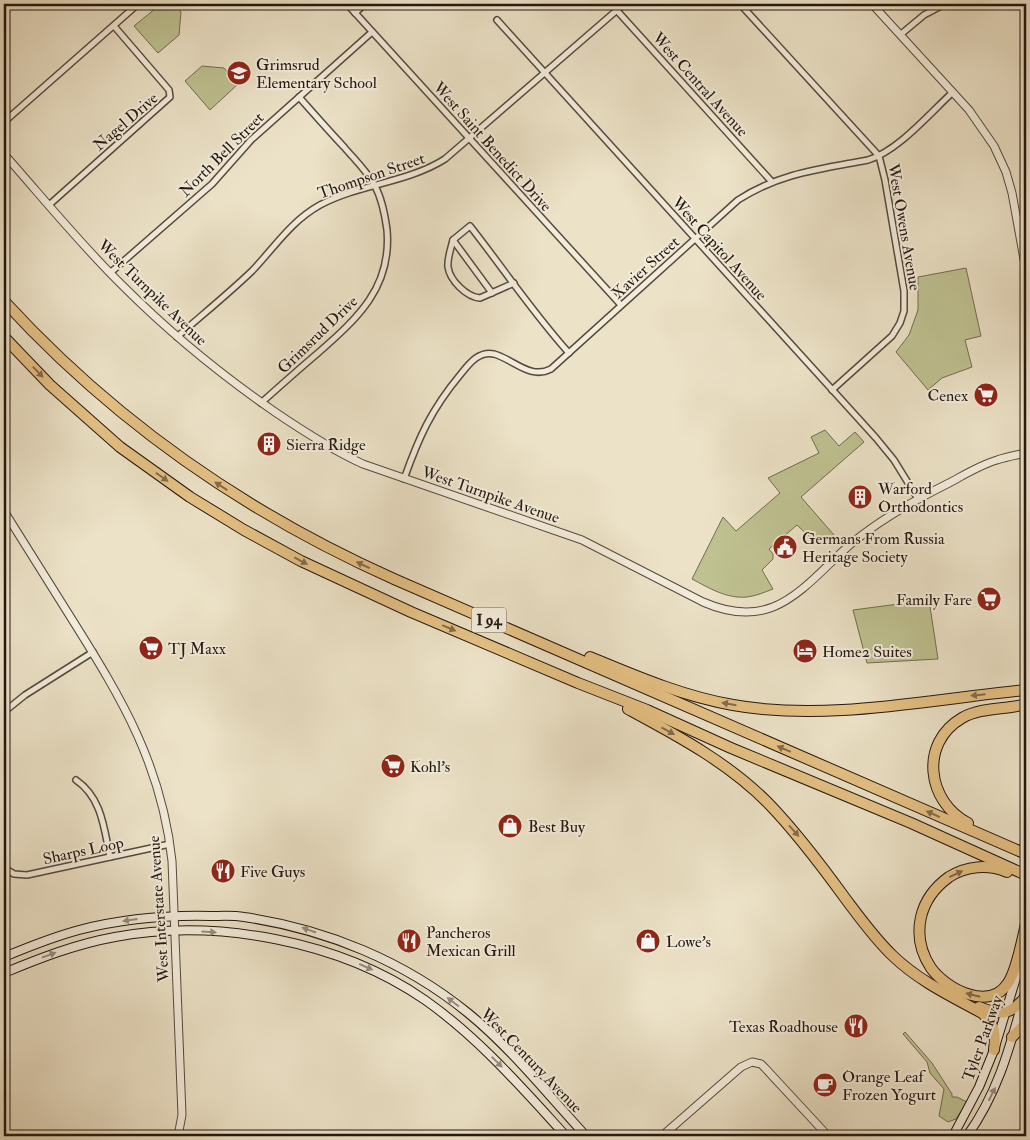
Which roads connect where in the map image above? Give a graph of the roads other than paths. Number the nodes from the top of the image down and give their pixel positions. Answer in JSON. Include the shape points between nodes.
{"nodes":[{"id":1,"x":138,"y":4,"type":"edge"},
{"id":2,"x":347,"y":4,"type":"edge"},
{"id":3,"x":366,"y":4,"type":"edge"},
{"id":4,"x":611,"y":4,"type":"edge"},
{"id":5,"x":624,"y":4,"type":"edge"},
{"id":6,"x":740,"y":4,"type":"edge"},
{"id":7,"x":872,"y":4,"type":"edge"},
{"id":8,"x":945,"y":4,"type":"edge"},
{"id":9,"x":617,"y":10,"type":"junction"},
{"id":10,"x":355,"y":13,"type":"junction"},
{"id":11,"x":496,"y":20,"type":"dead end"},
{"id":12,"x":114,"y":26,"type":"junction"},
{"id":13,"x":372,"y":32,"type":"junction"},
{"id":14,"x":900,"y":35,"type":"junction"},
{"id":15,"x":545,"y":73,"type":"junction"},
{"id":16,"x":953,"y":92,"type":"junction"},
{"id":17,"x":299,"y":96,"type":"junction"},
{"id":18,"x":4,"y":122,"type":"edge"},
{"id":19,"x":470,"y":139,"type":"junction"},
{"id":20,"x":4,"y":154,"type":"edge"},
{"id":21,"x":879,"y":156,"type":"junction"},
{"id":22,"x":772,"y":182,"type":"junction"},
{"id":23,"x":375,"y":186,"type":"junction"},
{"id":24,"x":48,"y":205,"type":"junction"},
{"id":25,"x":694,"y":239,"type":"junction"},
{"id":26,"x":453,"y":240,"type":"junction"},
{"id":27,"x":1026,"y":270,"type":"edge"},
{"id":28,"x":110,"y":274,"type":"junction"},
{"id":29,"x":514,"y":283,"type":"junction"},
{"id":30,"x":492,"y":293,"type":"junction"},
{"id":31,"x":4,"y":301,"type":"edge"},
{"id":32,"x":621,"y":305,"type":"junction"},
{"id":33,"x":4,"y":337,"type":"edge"},
{"id":34,"x":177,"y":337,"type":"junction"},
{"id":35,"x":569,"y":353,"type":"junction"},
{"id":36,"x":832,"y":390,"type":"junction"},
{"id":37,"x":261,"y":403,"type":"junction"},
{"id":38,"x":1026,"y":453,"type":"edge"},
{"id":39,"x":404,"y":479,"type":"junction"},
{"id":40,"x":918,"y":499,"type":"junction"},
{"id":41,"x":4,"y":511,"type":"edge"},
{"id":42,"x":394,"y":579,"type":"junction"},
{"id":43,"x":93,"y":652,"type":"junction"},
{"id":44,"x":578,"y":683,"type":"junction"},
{"id":45,"x":1026,"y":690,"type":"edge"},
{"id":46,"x":1026,"y":704,"type":"edge"},
{"id":47,"x":1014,"y":708,"type":"junction"},
{"id":48,"x":1026,"y":711,"type":"edge"},
{"id":49,"x":4,"y":712,"type":"edge"},
{"id":50,"x":76,"y":780,"type":"dead end"},
{"id":51,"x":170,"y":844,"type":"junction"},
{"id":52,"x":1026,"y":848,"type":"edge"},
{"id":53,"x":1026,"y":854,"type":"edge"},
{"id":54,"x":110,"y":857,"type":"junction"},
{"id":55,"x":4,"y":868,"type":"edge"},
{"id":56,"x":1026,"y":875,"type":"edge"},
{"id":57,"x":1026,"y":880,"type":"edge"},
{"id":58,"x":175,"y":916,"type":"junction"},
{"id":59,"x":1026,"y":924,"type":"edge"},
{"id":60,"x":175,"y":930,"type":"junction"},
{"id":61,"x":1026,"y":944,"type":"edge"},
{"id":62,"x":4,"y":957,"type":"edge"},
{"id":63,"x":4,"y":973,"type":"edge"},
{"id":64,"x":1026,"y":989,"type":"edge"},
{"id":65,"x":959,"y":1000,"type":"junction"},
{"id":66,"x":1023,"y":1000,"type":"junction"},
{"id":67,"x":1006,"y":1013,"type":"junction"},
{"id":68,"x":1026,"y":1023,"type":"edge"},
{"id":69,"x":1012,"y":1037,"type":"junction"},
{"id":70,"x":994,"y":1050,"type":"junction"},
{"id":71,"x":178,"y":1136,"type":"edge"},
{"id":72,"x":566,"y":1136,"type":"edge"},
{"id":73,"x":586,"y":1136,"type":"edge"},
{"id":74,"x":662,"y":1136,"type":"edge"},
{"id":75,"x":828,"y":1136,"type":"edge"},
{"id":76,"x":953,"y":1136,"type":"edge"},
{"id":77,"x":967,"y":1136,"type":"edge"}],
"edges":[{"from":1,"to":12,"type":"street"},
{"from":2,"to":10,"type":"street","name":"West Saint Benedict Drive"},
{"from":3,"to":10,"type":"street"},
{"from":4,"to":9,"type":"street","name":"West Central Avenue"},
{"from":5,"to":9,"type":"street","name":"Thompson Street"},
{"from":6,"to":21,"type":"street","name":"West Owens Avenue"},
{"from":7,"to":14,"type":"street"},
{"from":8,"to":14,"type":"street","via":[[924,15]]},
{"from":9,"to":15,"type":"street","name":"Thompson Street"},
{"from":9,"to":22,"type":"street","name":"West Central Avenue"},
{"from":10,"to":13,"type":"street","name":"West Saint Benedict Drive"},
{"from":11,"to":15,"type":"street","name":"West Capitol Avenue"},
{"from":12,"to":18,"type":"street"},
{"from":12,"to":24,"type":"street","name":"Nagel Drive","via":[[169,90],[170,97]]},
{"from":13,"to":17,"type":"street","name":"North Bell Street"},
{"from":13,"to":19,"type":"street","name":"West Saint Benedict Drive"},
{"from":14,"to":16,"type":"street"},
{"from":15,"to":19,"type":"street","name":"Thompson Street"},
{"from":15,"to":25,"type":"street","name":"West Capitol Avenue"},
{"from":16,"to":21,"type":"street","name":"Xavier Street","via":[[896,145]]},
{"from":16,"to":27,"type":"street","via":[[985,132],[1003,163],[1015,204]]},
{"from":17,"to":23,"type":"street","name":"Grimsrud Drive"},
{"from":17,"to":28,"type":"street","name":"North Bell Street","via":[[246,144],[207,188]]},
{"from":19,"to":23,"type":"street","name":"Thompson Street","via":[[437,165]]},
{"from":19,"to":32,"type":"street","name":"West Saint Benedict Drive"},
{"from":20,"to":24,"type":"street","name":"West Turnpike Avenue"},
{"from":21,"to":22,"type":"street","name":"Xavier Street","via":[[798,173]]},
{"from":21,"to":36,"type":"street","name":"West Owens Avenue","via":[[904,291],[904,311],[892,336]]},
{"from":22,"to":25,"type":"street","name":"Xavier Street","via":[[738,200]]},
{"from":23,"to":34,"type":"street","name":"Thompson Street","via":[[334,198],[305,214],[248,274]]},
{"from":23,"to":37,"type":"street","name":"Grimsrud Drive","via":[[384,215],[387,243],[383,271],[374,294],[351,324]]},
{"from":24,"to":28,"type":"street","name":"West Turnpike Avenue"},
{"from":25,"to":32,"type":"street","name":"Xavier Street"},
{"from":25,"to":36,"type":"street","name":"West Capitol Avenue"},
{"from":26,"to":29,"type":"street","via":[[470,226]]},
{"from":26,"to":30,"type":"street"},
{"from":26,"to":30,"type":"street","via":[[448,265],[463,291],[480,298]]},
{"from":28,"to":34,"type":"street","name":"West Turnpike Avenue"},
{"from":29,"to":30,"type":"street"},
{"from":29,"to":35,"type":"street"},
{"from":42,"to":31,"type":"highway","number":"I 94","one_way":true,"via":[[286,526],[177,456],[92,388]]},
{"from":32,"to":35,"type":"street","name":"Xavier Street"},
{"from":33,"to":44,"type":"highway","number":"I 94","one_way":true,"via":[[50,385],[120,447],[190,497],[244,530],[333,578]]},
{"from":34,"to":37,"type":"street","name":"West Turnpike Avenue"},
{"from":35,"to":39,"type":"street","name":"Xavier Street","via":[[551,369],[540,372],[526,370],[492,354],[473,359],[431,413]]},
{"from":36,"to":40,"type":"street","name":"West Capitol Avenue","via":[[894,460]]},
{"from":37,"to":39,"type":"street","name":"West Turnpike Avenue","via":[[339,453]]},
{"from":38,"to":40,"type":"street","name":"West Turnpike Avenue","via":[[989,463]]},
{"from":39,"to":40,"type":"street","name":"West Turnpike Avenue","via":[[572,536],[703,602],[722,610],[743,612],[762,610],[786,601],[861,536]]},
{"from":41,"to":43,"type":"street","name":"West Interstate Avenue"},
{"from":45,"to":42,"type":"highway","one_way":true,"via":[[837,711],[787,711],[734,705],[662,686]]},
{"from":53,"to":42,"type":"highway","number":"I 94","one_way":true},
{"from":43,"to":49,"type":"street"},
{"from":43,"to":51,"type":"street","name":"West Interstate Avenue","via":[[143,746]]},
{"from":44,"to":56,"type":"highway","number":"I 94"},
{"from":44,"to":65,"type":"highway","one_way":true,"via":[[707,753],[743,779],[799,836],[871,932],[893,956],[916,976]]},
{"from":46,"to":47,"type":"highway"},
{"from":47,"to":48,"type":"highway"},
{"from":47,"to":52,"type":"highway","via":[[976,713],[957,722],[938,744],[933,771],[940,795],[954,814]]},
{"from":50,"to":54,"type":"street","via":[[88,789],[98,805]]},
{"from":51,"to":54,"type":"street","name":"Sharps Loop"},
{"from":51,"to":58,"type":"street","name":"West Interstate Avenue"},
{"from":54,"to":55,"type":"street","name":"Sharps Loop","via":[[27,875],[14,874]]},
{"from":59,"to":57,"type":"highway","one_way":true,"via":[[1009,982],[996,994],[985,997],[965,993],[944,981],[932,969],[921,946],[920,925],[925,905],[938,886],[952,875],[985,867]]},
{"from":58,"to":60,"type":"street","name":"West Interstate Avenue"},
{"from":58,"to":62,"type":"main road","name":"West Century Avenue","one_way":true,"via":[[90,927]]},
{"from":73,"to":58,"type":"main road","name":"West Century Avenue","one_way":true,"via":[[476,1020],[404,970],[351,945],[298,927],[242,916]]},
{"from":63,"to":60,"type":"main road","name":"West Century Avenue","one_way":true,"via":[[87,943]]},
{"from":60,"to":71,"type":"street","name":"West Interstate Avenue","via":[[182,1115]]},
{"from":60,"to":72,"type":"main road","name":"West Century Avenue","one_way":true,"via":[[245,934],[291,943],[339,956],[394,981],[459,1027],[490,1055]]},
{"from":61,"to":67,"type":"main road","name":"Tyler Parkway"},
{"from":64,"to":66,"type":"main road","name":"Tyler Parkway"},
{"from":65,"to":67,"type":"highway","via":[[990,1012]]},
{"from":65,"to":70,"type":"highway","via":[[990,1020],[996,1035]]},
{"from":66,"to":67,"type":"highway"},
{"from":66,"to":69,"type":"main road","name":"Tyler Parkway"},
{"from":67,"to":70,"type":"main road","name":"Tyler Parkway"},
{"from":68,"to":69,"type":"highway"},
{"from":77,"to":69,"type":"main road","name":"Tyler Parkway","one_way":true,"via":[[993,1094]]},
{"from":70,"to":76,"type":"main road","name":"Tyler Parkway","via":[[980,1088]]},
{"from":74,"to":75,"type":"street","via":[[744,1065],[755,1062],[765,1068]]}]}
